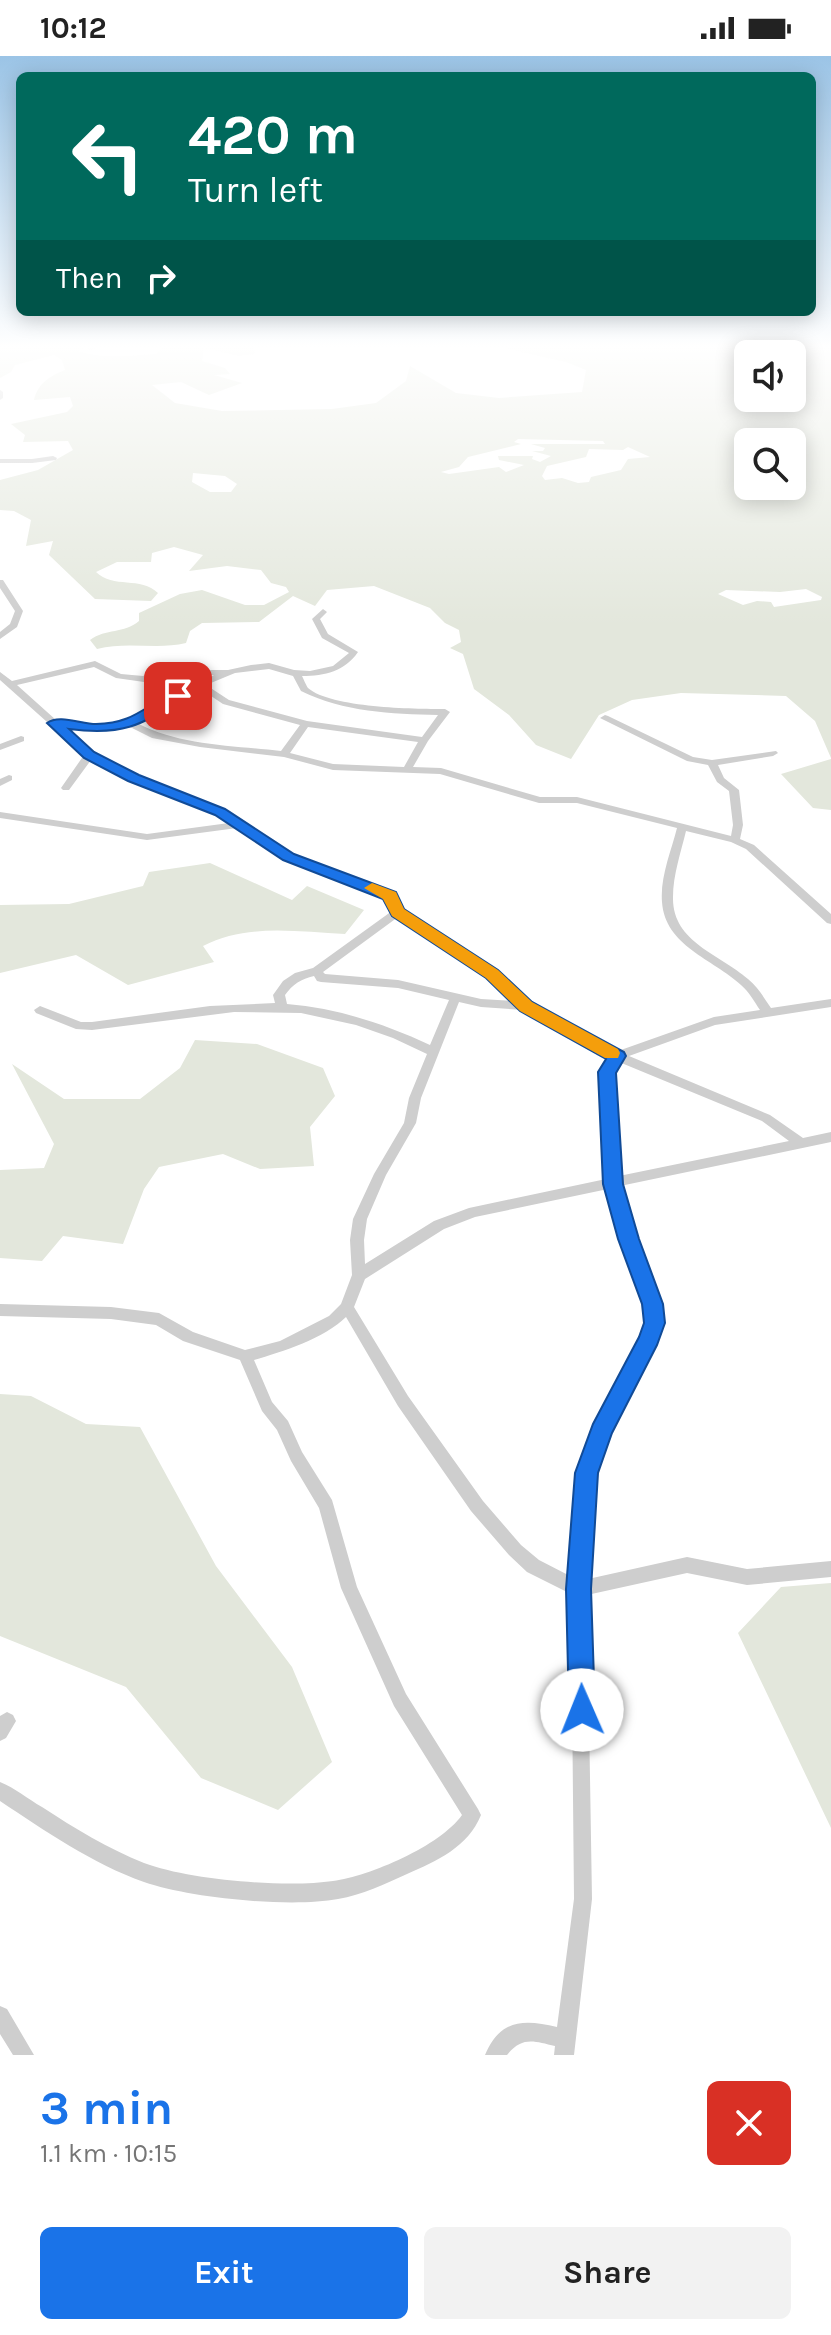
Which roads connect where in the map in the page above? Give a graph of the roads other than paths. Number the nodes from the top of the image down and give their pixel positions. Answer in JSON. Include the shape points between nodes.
{"nodes":[{"id":1,"x":53,"y":458,"type":"dead end"},
{"id":2,"x":0,"y":461,"type":"edge"},
{"id":3,"x":0,"y":582,"type":"edge"},
{"id":4,"x":323,"y":612,"type":"dead end"},
{"id":5,"x":0,"y":636,"type":"edge"},
{"id":6,"x":280,"y":659,"type":"dead end"},
{"id":7,"x":271,"y":666,"type":"junction"},
{"id":8,"x":229,"y":672,"type":"junction"},
{"id":9,"x":296,"y":673,"type":"junction"},
{"id":10,"x":0,"y":675,"type":"edge"},
{"id":11,"x":10,"y":684,"type":"junction"},
{"id":12,"x":200,"y":685,"type":"junction"},
{"id":13,"x":605,"y":718,"type":"dead end"},
{"id":14,"x":54,"y":723,"type":"junction"},
{"id":15,"x":132,"y":724,"type":"junction"},
{"id":16,"x":306,"y":724,"type":"junction"},
{"id":17,"x":21,"y":739,"type":"dead end"},
{"id":18,"x":424,"y":740,"type":"junction"},
{"id":19,"x":0,"y":747,"type":"edge"},
{"id":20,"x":773,"y":753,"type":"dead end"},
{"id":21,"x":284,"y":754,"type":"junction"},
{"id":22,"x":89,"y":755,"type":"junction"},
{"id":23,"x":712,"y":763,"type":"junction"},
{"id":24,"x":406,"y":771,"type":"junction"},
{"id":25,"x":66,"y":788,"type":"dead end"},
{"id":26,"x":0,"y":815,"type":"edge"},
{"id":27,"x":242,"y":824,"type":"junction"},
{"id":28,"x":682,"y":827,"type":"junction"},
{"id":29,"x":735,"y":840,"type":"junction"},
{"id":30,"x":398,"y":912,"type":"junction"},
{"id":31,"x":831,"y":920,"type":"edge"},
{"id":32,"x":317,"y":971,"type":"junction"},
{"id":33,"x":455,"y":998,"type":"junction"},
{"id":34,"x":831,"y":1003,"type":"edge"},
{"id":35,"x":526,"y":1006,"type":"junction"},
{"id":36,"x":282,"y":1007,"type":"junction"},
{"id":37,"x":40,"y":1010,"type":"dead end"},
{"id":38,"x":768,"y":1013,"type":"junction"},
{"id":39,"x":433,"y":1052,"type":"junction"},
{"id":40,"x":617,"y":1056,"type":"junction"},
{"id":41,"x":831,"y":1137,"type":"edge"},
{"id":42,"x":801,"y":1143,"type":"junction"},
{"id":43,"x":613,"y":1184,"type":"junction"},
{"id":44,"x":359,"y":1275,"type":"junction"},
{"id":45,"x":347,"y":1307,"type":"junction"},
{"id":46,"x":0,"y":1310,"type":"edge"},
{"id":47,"x":245,"y":1356,"type":"junction"},
{"id":48,"x":831,"y":1569,"type":"edge"},
{"id":49,"x":579,"y":1589,"type":"junction"},
{"id":50,"x":0,"y":1791,"type":"edge"},
{"id":51,"x":0,"y":2016,"type":"edge"},
{"id":52,"x":565,"y":2047,"type":"edge"},
{"id":53,"x":24,"y":2055,"type":"edge"},
{"id":54,"x":495,"y":2055,"type":"edge"}],
"edges":[{"from":1,"to":2,"type":"street"},
{"from":3,"to":5,"type":"street","via":[[19,611],[14,625]]},
{"from":4,"to":9,"type":"street","via":[[316,619],[325,636],[353,656],[330,671]]},
{"from":6,"to":7,"type":"street"},
{"from":7,"to":8,"type":"street"},
{"from":7,"to":9,"type":"street"},
{"from":8,"to":11,"type":"street","via":[[158,673],[144,679],[119,676],[95,664]]},
{"from":8,"to":12,"type":"street"},
{"from":9,"to":18,"type":"street","via":[[304,689],[335,701],[445,712]]},
{"from":10,"to":11,"type":"street"},
{"from":11,"to":14,"type":"street"},
{"from":12,"to":15,"type":"street"},
{"from":12,"to":16,"type":"street","via":[[226,702]]},
{"from":13,"to":23,"type":"street","via":[[690,759]]},
{"from":14,"to":15,"type":"street","via":[[95,728]]},
{"from":14,"to":22,"type":"street"},
{"from":15,"to":21,"type":"street","via":[[152,735]]},
{"from":16,"to":18,"type":"street"},
{"from":16,"to":21,"type":"street"},
{"from":17,"to":19,"type":"street"},
{"from":18,"to":24,"type":"street"},
{"from":20,"to":23,"type":"street"},
{"from":21,"to":24,"type":"street","via":[[333,767]]},
{"from":22,"to":25,"type":"street"},
{"from":22,"to":27,"type":"street"},
{"from":23,"to":29,"type":"street","via":[[720,780],[734,790]]},
{"from":24,"to":28,"type":"street","via":[[441,771],[539,800],[577,800]]},
{"from":26,"to":27,"type":"street","via":[[147,837]]},
{"from":27,"to":30,"type":"street","via":[[288,857],[390,896]]},
{"from":28,"to":29,"type":"street"},
{"from":28,"to":38,"type":"street","via":[[667,899],[675,928],[744,981]]},
{"from":29,"to":31,"type":"street","via":[[750,847]]},
{"from":30,"to":32,"type":"street"},
{"from":30,"to":35,"type":"street","via":[[492,974]]},
{"from":32,"to":33,"type":"street","via":[[321,978],[398,984]]},
{"from":32,"to":36,"type":"street","via":[[287,984],[279,995]]},
{"from":33,"to":35,"type":"street"},
{"from":33,"to":39,"type":"street"},
{"from":34,"to":38,"type":"street"},
{"from":35,"to":40,"type":"street"},
{"from":36,"to":37,"type":"street","via":[[92,1026]]},
{"from":36,"to":39,"type":"street","via":[[394,1032]]},
{"from":38,"to":40,"type":"street","via":[[714,1021]]},
{"from":39,"to":44,"type":"street","via":[[410,1123],[360,1219]]},
{"from":40,"to":42,"type":"street","via":[[766,1118]]},
{"from":40,"to":43,"type":"street","via":[[607,1072]]},
{"from":41,"to":42,"type":"street"},
{"from":42,"to":43,"type":"street"},
{"from":43,"to":44,"type":"street","via":[[474,1212],[429,1230]]},
{"from":43,"to":49,"type":"street","via":[[654,1323],[601,1431],[587,1473]]},
{"from":44,"to":45,"type":"street"},
{"from":45,"to":47,"type":"street","via":[[314,1332]]},
{"from":45,"to":49,"type":"street","via":[[403,1401],[477,1506],[533,1566]]},
{"from":46,"to":47,"type":"street","via":[[159,1319],[188,1337]]},
{"from":47,"to":50,"type":"street","via":[[267,1406],[326,1505],[349,1588],[400,1700],[472,1815],[468,1824],[437,1851],[335,1891],[249,1891],[147,1874],[72,1837]]},
{"from":48,"to":49,"type":"street","via":[[747,1577],[687,1565]]},
{"from":49,"to":52,"type":"street","via":[[583,1899]]},
{"from":51,"to":53,"type":"street"},
{"from":52,"to":54,"type":"street","via":[[521,2030],[510,2034]]}]}
